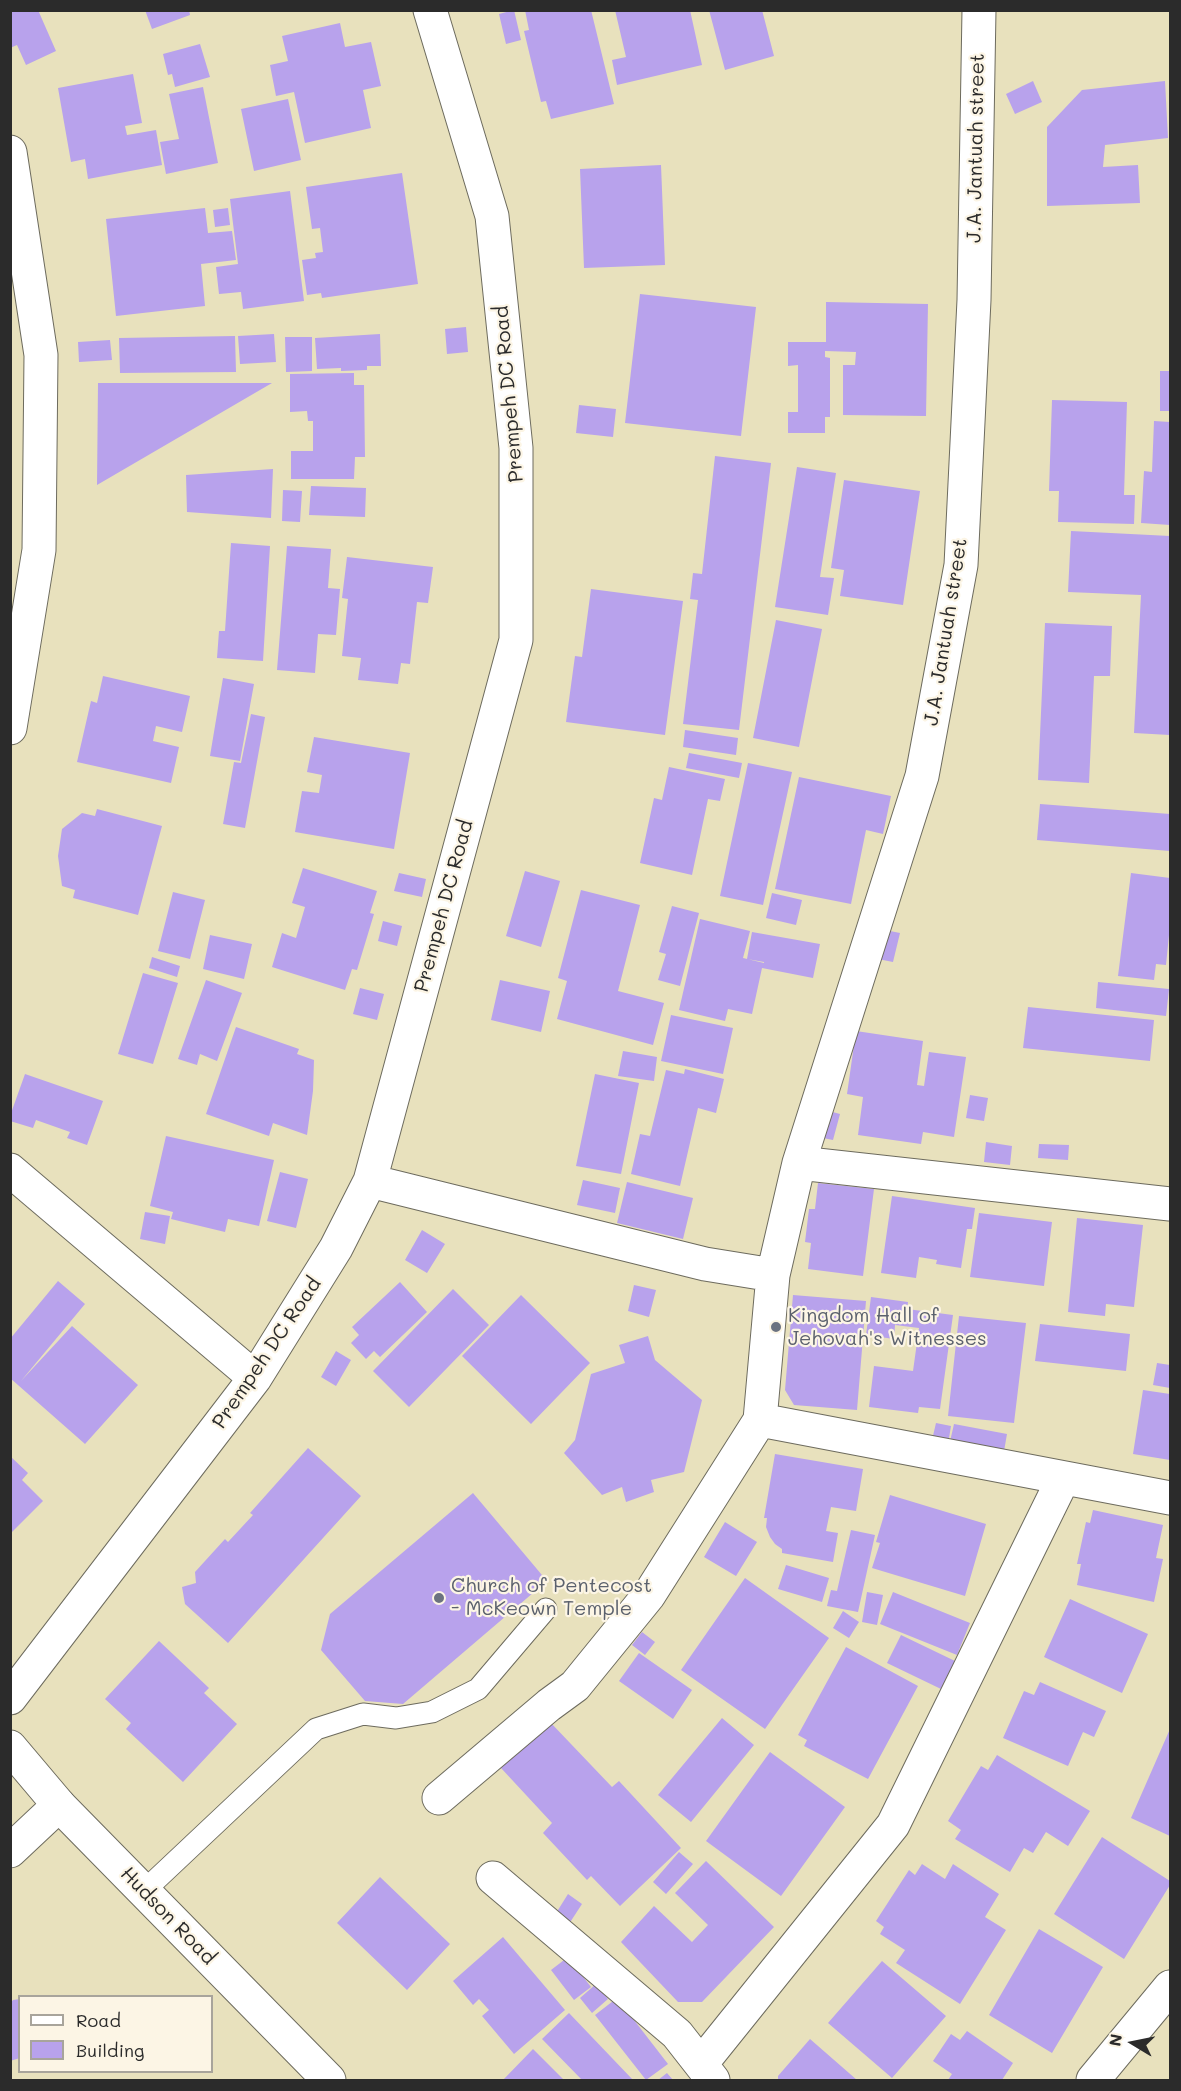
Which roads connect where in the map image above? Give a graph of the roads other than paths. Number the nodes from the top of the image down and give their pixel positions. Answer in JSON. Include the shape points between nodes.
{"nodes":[{"id":1,"x":430,"y":10,"type":"edge"},
{"id":2,"x":979,"y":10,"type":"edge"},
{"id":3,"x":10,"y":152,"type":"edge"},
{"id":4,"x":10,"y":728,"type":"edge"},
{"id":5,"x":799,"y":1163,"type":"junction"},
{"id":6,"x":10,"y":1170,"type":"edge"},
{"id":7,"x":370,"y":1181,"type":"junction"},
{"id":8,"x":1170,"y":1204,"type":"edge"},
{"id":9,"x":773,"y":1275,"type":"junction"},
{"id":10,"x":255,"y":1378,"type":"junction"},
{"id":11,"x":760,"y":1420,"type":"junction"},
{"id":12,"x":1063,"y":1479,"type":"junction"},
{"id":13,"x":1170,"y":1498,"type":"edge"},
{"id":14,"x":546,"y":1609,"type":"dead end"},
{"id":15,"x":10,"y":1698,"type":"edge"},
{"id":16,"x":10,"y":1747,"type":"edge"},
{"id":17,"x":439,"y":1798,"type":"dead end"},
{"id":18,"x":59,"y":1804,"type":"junction"},
{"id":19,"x":10,"y":1851,"type":"edge"},
{"id":20,"x":493,"y":1878,"type":"dead end"},
{"id":21,"x":144,"y":1891,"type":"junction"},
{"id":22,"x":1170,"y":1987,"type":"edge"},
{"id":23,"x":707,"y":2072,"type":"edge"},
{"id":24,"x":329,"y":2080,"type":"edge"},
{"id":25,"x":1093,"y":2080,"type":"edge"}],
"edges":[{"from":1,"to":7,"type":"street","name":"Prempeh DC Road","via":[[492,216],[516,448],[516,640]]},
{"from":2,"to":5,"type":"street","name":"J.A. Jantuah street","via":[[974,300],[961,566],[922,776]]},
{"from":3,"to":4,"type":"street","via":[[41,355],[39,550]]},
{"from":5,"to":8,"type":"street"},
{"from":5,"to":9,"type":"street","name":"J.A. Jantuah street"},
{"from":6,"to":10,"type":"street"},
{"from":7,"to":9,"type":"street","via":[[705,1264]]},
{"from":7,"to":10,"type":"street","name":"Prempeh DC Road","via":[[336,1248]]},
{"from":9,"to":11,"type":"street","name":"J.A. Jantuah street"},
{"from":10,"to":15,"type":"street","name":"Prempeh DC Road"},
{"from":11,"to":12,"type":"street"},
{"from":11,"to":17,"type":"street","via":[[649,1595],[575,1686]]},
{"from":12,"to":13,"type":"street"},
{"from":12,"to":23,"type":"street","via":[[893,1825]]},
{"from":14,"to":21,"type":"lane","via":[[478,1689],[432,1712],[396,1718],[363,1714],[316,1729]]},
{"from":16,"to":18,"type":"street","name":"Hudson Road"},
{"from":18,"to":19,"type":"street"},
{"from":18,"to":21,"type":"street","name":"Hudson Road"},
{"from":20,"to":23,"type":"street","via":[[676,2034]]},
{"from":21,"to":24,"type":"street","name":"Hudson Road"},
{"from":22,"to":25,"type":"street"}]}
